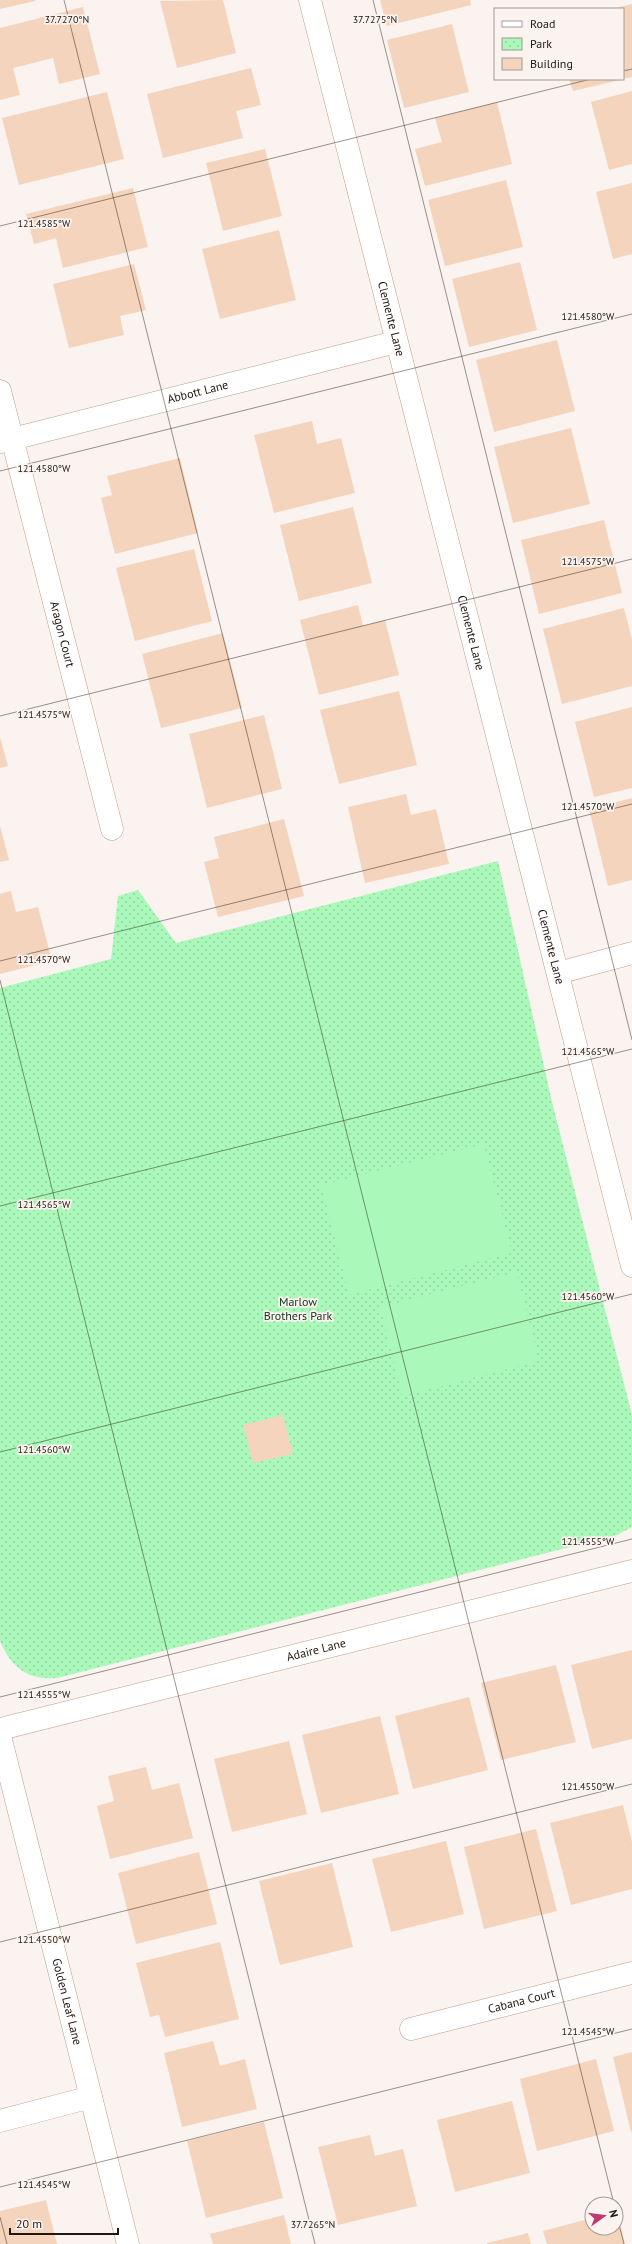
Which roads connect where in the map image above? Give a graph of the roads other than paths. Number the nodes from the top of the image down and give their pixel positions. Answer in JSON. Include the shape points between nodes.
{"nodes":[{"id":1,"x":310,"y":0,"type":"edge"},
{"id":2,"x":396,"y":342,"type":"junction"},
{"id":3,"x":0,"y":390,"type":"edge"},
{"id":4,"x":7,"y":440,"type":"edge"},
{"id":5,"x":112,"y":829,"type":"dead end"},
{"id":6,"x":632,"y":953,"type":"edge"},
{"id":7,"x":558,"y":973,"type":"junction"},
{"id":8,"x":632,"y":1266,"type":"edge"},
{"id":9,"x":632,"y":1571,"type":"edge"},
{"id":10,"x":0,"y":1729,"type":"edge"},
{"id":11,"x":0,"y":1736,"type":"edge"},
{"id":12,"x":632,"y":1973,"type":"edge"},
{"id":13,"x":411,"y":2029,"type":"dead end"},
{"id":14,"x":91,"y":2097,"type":"junction"},
{"id":15,"x":0,"y":2121,"type":"edge"},
{"id":16,"x":128,"y":2244,"type":"edge"}],
"edges":[{"from":1,"to":2,"type":"street","name":"Clemente Lane"},
{"from":2,"to":4,"type":"street","name":"Abbott Lane"},
{"from":2,"to":7,"type":"street","name":"Clemente Lane"},
{"from":3,"to":4,"type":"street","name":"Aragon Court"},
{"from":4,"to":5,"type":"street","name":"Aragon Court"},
{"from":6,"to":7,"type":"street"},
{"from":7,"to":8,"type":"street","name":"Clemente Lane"},
{"from":9,"to":10,"type":"street","name":"Adaire Lane"},
{"from":11,"to":14,"type":"street","name":"Golden Leaf Lane"},
{"from":12,"to":13,"type":"street","name":"Cabana Court"},
{"from":14,"to":15,"type":"street"},
{"from":14,"to":16,"type":"street","name":"Golden Leaf Lane"}]}
